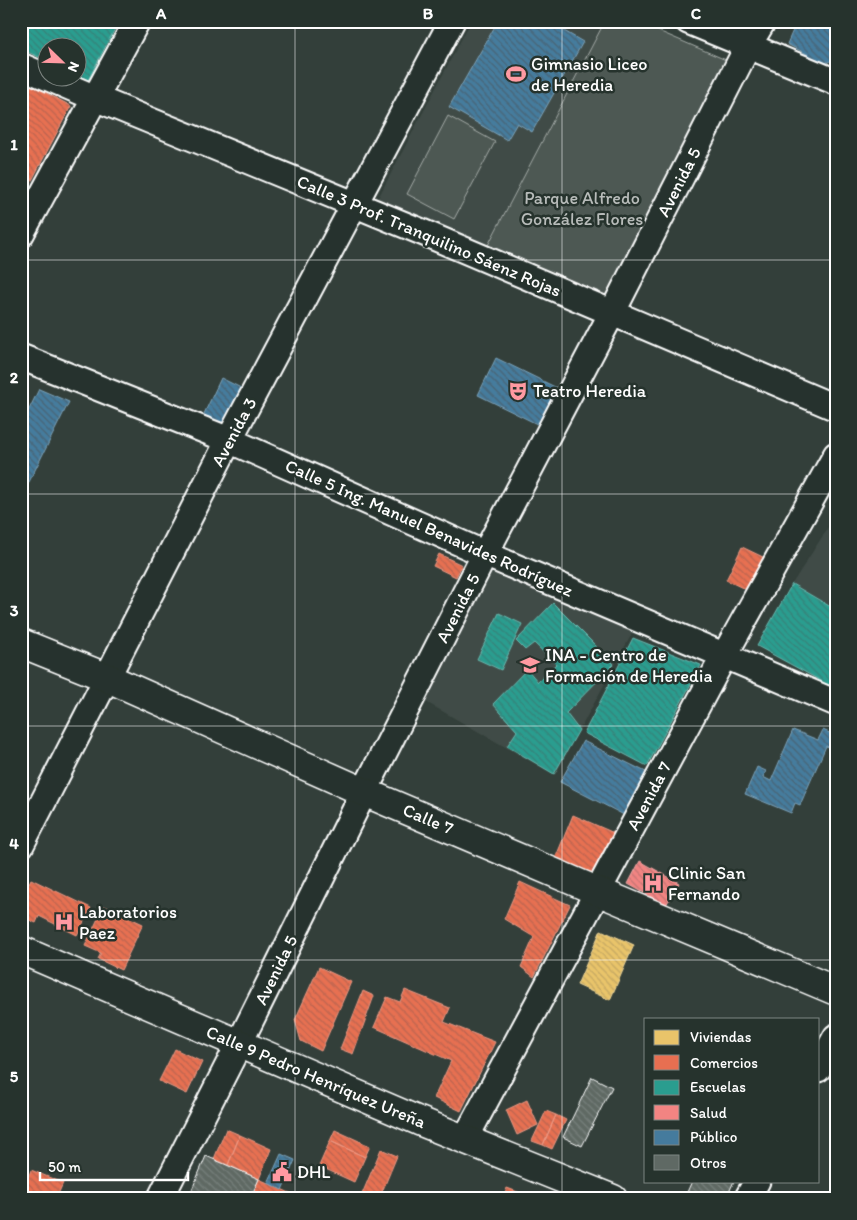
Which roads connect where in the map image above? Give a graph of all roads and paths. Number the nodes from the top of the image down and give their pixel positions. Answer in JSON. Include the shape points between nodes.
{"nodes":[{"id":1,"x":137,"y":21,"type":"edge"},
{"id":2,"x":452,"y":21,"type":"edge"},
{"id":3,"x":688,"y":21,"type":"edge"},
{"id":4,"x":762,"y":21,"type":"edge"},
{"id":5,"x":748,"y":46,"type":"junction"},
{"id":6,"x":21,"y":66,"type":"edge"},
{"id":7,"x":836,"y":82,"type":"edge"},
{"id":8,"x":95,"y":98,"type":"junction"},
{"id":9,"x":356,"y":204,"type":"junction"},
{"id":10,"x":21,"y":234,"type":"edge"},
{"id":11,"x":612,"y":313,"type":"junction"},
{"id":12,"x":21,"y":357,"type":"edge"},
{"id":13,"x":836,"y":408,"type":"edge"},
{"id":14,"x":229,"y":440,"type":"junction"},
{"id":15,"x":836,"y":455,"type":"edge"},
{"id":16,"x":486,"y":554,"type":"junction"},
{"id":17,"x":21,"y":642,"type":"edge"},
{"id":18,"x":724,"y":656,"type":"junction"},
{"id":19,"x":108,"y":678,"type":"junction"},
{"id":20,"x":836,"y":703,"type":"edge"},
{"id":21,"x":364,"y":792,"type":"junction"},
{"id":22,"x":21,"y":845,"type":"edge"},
{"id":23,"x":597,"y":891,"type":"junction"},
{"id":24,"x":21,"y":950,"type":"edge"},
{"id":25,"x":836,"y":991,"type":"edge"},
{"id":26,"x":836,"y":1037,"type":"edge"},
{"id":27,"x":239,"y":1044,"type":"junction"},
{"id":28,"x":820,"y":1065,"type":"edge"},
{"id":29,"x":465,"y":1139,"type":"junction"},
{"id":30,"x":756,"y":1182,"type":"edge"},
{"id":31,"x":600,"y":1196,"type":"edge"},
{"id":32,"x":160,"y":1199,"type":"edge"},
{"id":33,"x":747,"y":1199,"type":"edge"}],
"edges":[{"from":1,"to":8,"type":"street"},
{"from":2,"to":9,"type":"street","name":"Avenida 3"},
{"from":3,"to":5,"type":"street"},
{"from":4,"to":5,"type":"street","name":"Avenida 5"},
{"from":5,"to":7,"type":"street"},
{"from":5,"to":11,"type":"street","name":"Avenida 5"},
{"from":6,"to":8,"type":"street","name":"Calle 3 Prof. Tranquilino Sáenz Rojas"},
{"from":8,"to":9,"type":"street","name":"Calle 3 Prof. Tranquilino Sáenz Rojas"},
{"from":8,"to":10,"type":"street"},
{"from":9,"to":11,"type":"street","name":"Calle 3 Prof. Tranquilino Sáenz Rojas"},
{"from":9,"to":14,"type":"street","name":"Avenida 3"},
{"from":11,"to":13,"type":"street","name":"Calle 3 Prof. Tranquilino Sáenz Rojas"},
{"from":11,"to":16,"type":"street","name":"Avenida 5"},
{"from":12,"to":14,"type":"street","name":"Calle 5 Ing. Manuel Benavides Rodríguez"},
{"from":14,"to":16,"type":"street","name":"Calle 5 Ing. Manuel Benavides Rodríguez"},
{"from":14,"to":19,"type":"street","name":"Avenida 3"},
{"from":15,"to":18,"type":"street","name":"Avenida 7"},
{"from":16,"to":18,"type":"street","name":"Calle 5 Ing. Manuel Benavides Rodríguez"},
{"from":16,"to":21,"type":"street","name":"Avenida 5"},
{"from":17,"to":19,"type":"main road","name":"Calle 7"},
{"from":18,"to":20,"type":"street","name":"Calle 5 Ing. Manuel Benavides Rodríguez"},
{"from":18,"to":23,"type":"street","name":"Avenida 7"},
{"from":19,"to":21,"type":"main road","name":"Calle 7"},
{"from":19,"to":22,"type":"street","name":"Avenida 3"},
{"from":21,"to":23,"type":"main road","name":"Calle 7"},
{"from":21,"to":27,"type":"street","name":"Avenida 5"},
{"from":23,"to":25,"type":"main road","name":"Calle 7"},
{"from":23,"to":29,"type":"street","name":"Avenida 7"},
{"from":24,"to":27,"type":"main road","name":"Calle 9 Pedro Henríquez Ureña"},
{"from":26,"to":28,"type":"street"},
{"from":27,"to":29,"type":"main road","name":"Calle 9 Pedro Henríquez Ureña"},
{"from":27,"to":32,"type":"street","name":"Avenida 5"},
{"from":29,"to":31,"type":"main road","name":"Calle 9 Pedro Henríquez Ureña"},
{"from":30,"to":33,"type":"street"}]}
